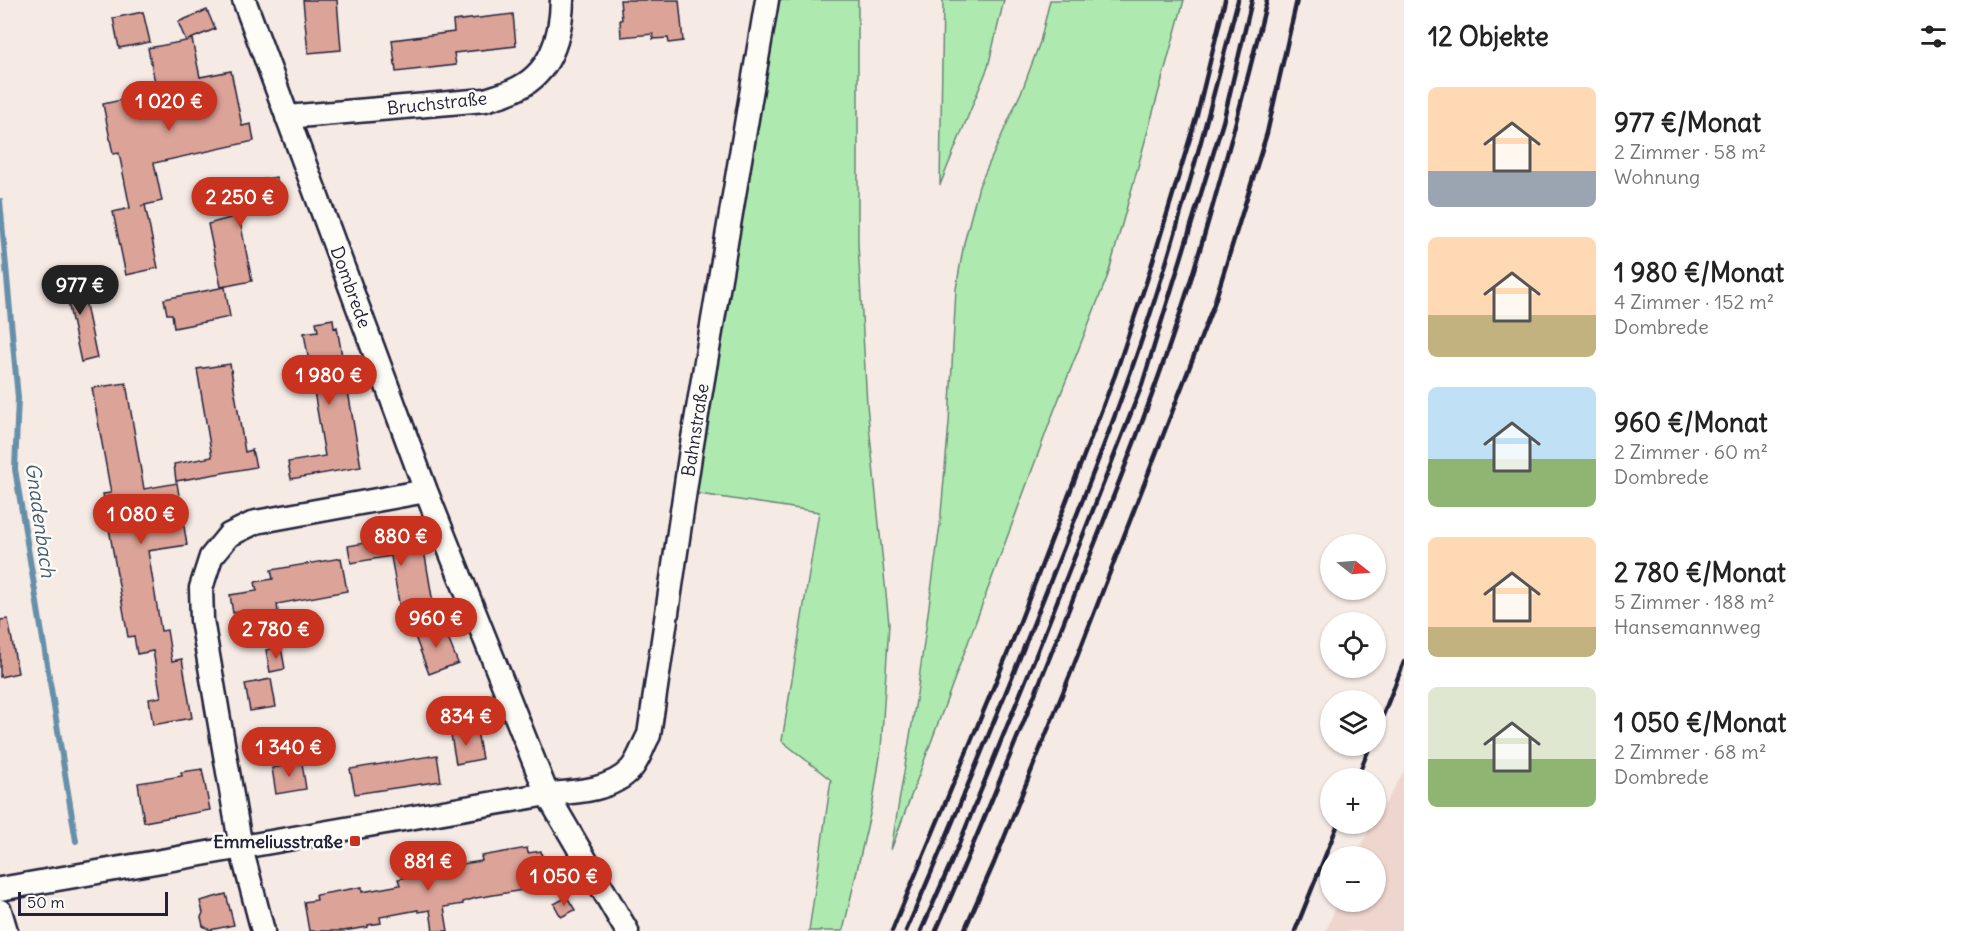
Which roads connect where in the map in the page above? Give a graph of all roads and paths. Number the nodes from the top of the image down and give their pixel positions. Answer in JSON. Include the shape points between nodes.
{"nodes":[{"id":1,"x":244,"y":0,"type":"edge"},
{"id":2,"x":562,"y":0,"type":"edge"},
{"id":3,"x":767,"y":0,"type":"edge"},
{"id":4,"x":287,"y":117,"type":"junction"},
{"id":5,"x":426,"y":491,"type":"junction"},
{"id":6,"x":547,"y":794,"type":"junction"},
{"id":7,"x":241,"y":848,"type":"junction"},
{"id":8,"x":0,"y":889,"type":"edge"},
{"id":9,"x":0,"y":911,"type":"edge"},
{"id":10,"x":6,"y":931,"type":"edge"},
{"id":11,"x":263,"y":931,"type":"edge"},
{"id":12,"x":627,"y":931,"type":"edge"}],
"edges":[{"from":1,"to":4,"type":"street","name":"Dombrede"},
{"from":2,"to":4,"type":"street","name":"Bruchstraße","via":[[561,24],[552,54],[537,75],[514,90],[485,100]]},
{"from":3,"to":6,"type":"street","name":"Bahnstraße","via":[[691,450],[649,735],[632,768],[612,783],[578,792]]},
{"from":4,"to":5,"type":"street","name":"Dombrede"},
{"from":5,"to":6,"type":"street","name":"Dombrede"},
{"from":5,"to":7,"type":"street","via":[[256,522],[229,535],[211,557],[201,588],[202,620]]},
{"from":6,"to":7,"type":"street"},
{"from":6,"to":12,"type":"street","name":"Dombrede"},
{"from":7,"to":8,"type":"street"},
{"from":7,"to":11,"type":"street"},
{"from":9,"to":10,"type":"street"}]}
